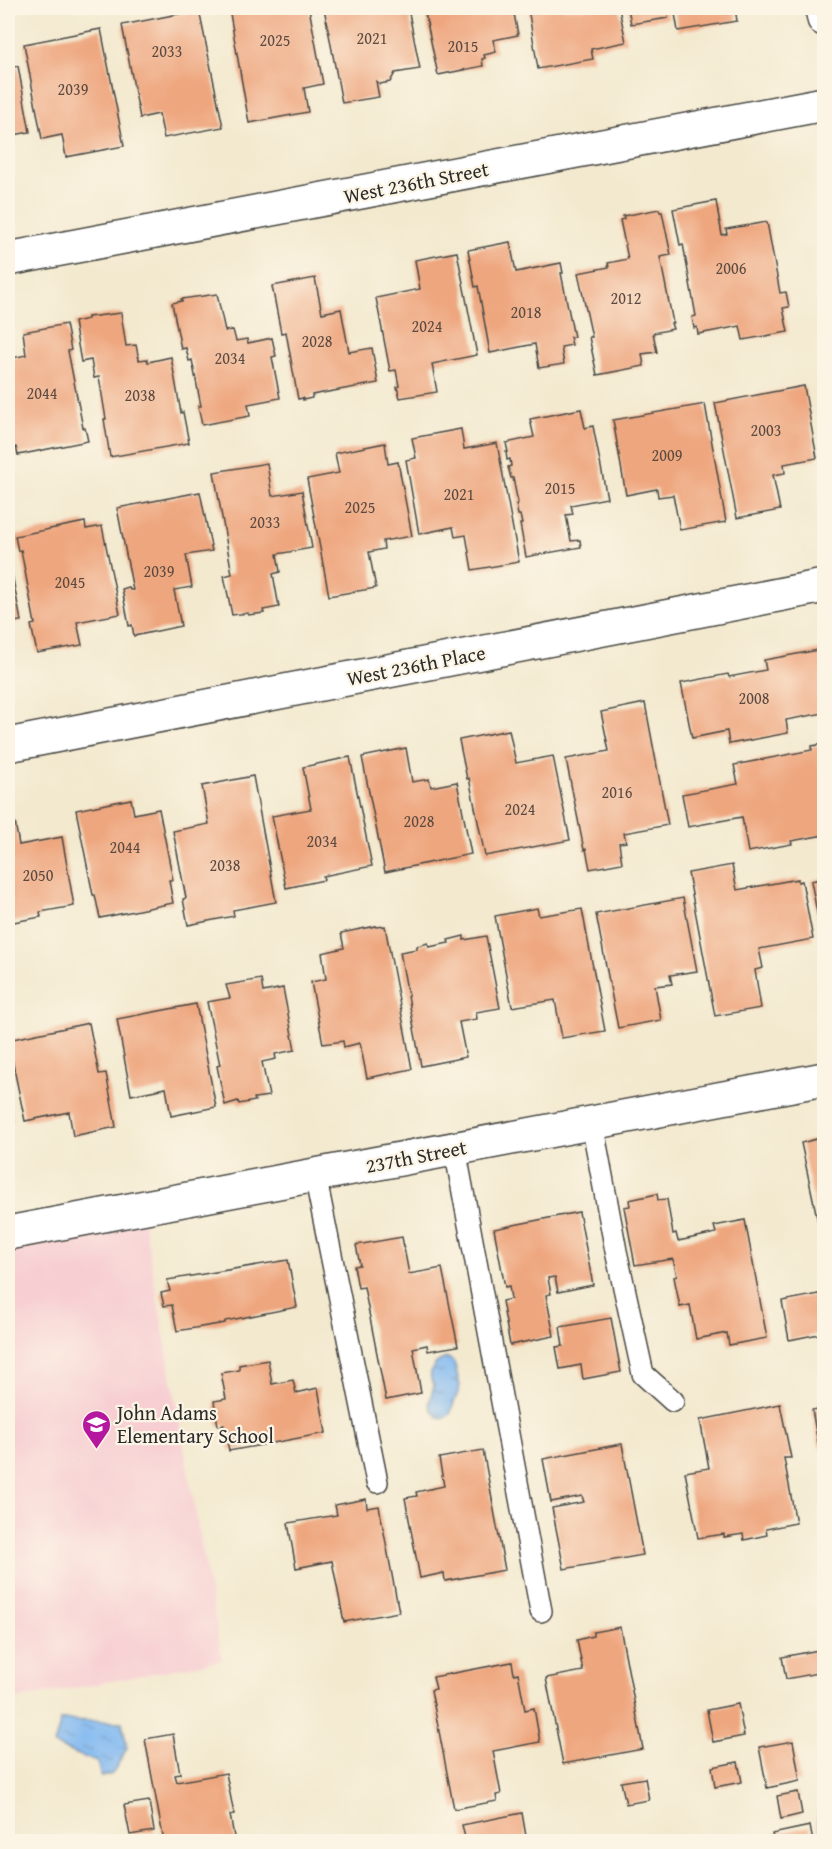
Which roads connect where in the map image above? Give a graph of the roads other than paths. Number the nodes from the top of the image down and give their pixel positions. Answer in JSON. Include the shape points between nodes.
{"nodes":[{"id":1,"x":822,"y":8,"type":"edge"},
{"id":2,"x":825,"y":19,"type":"edge"},
{"id":3,"x":825,"y":104,"type":"edge"},
{"id":4,"x":8,"y":260,"type":"edge"},
{"id":5,"x":825,"y":586,"type":"edge"},
{"id":6,"x":8,"y":745,"type":"edge"},
{"id":7,"x":825,"y":1079,"type":"edge"},
{"id":8,"x":591,"y":1123,"type":"junction"},
{"id":9,"x":455,"y":1149,"type":"junction"},
{"id":10,"x":315,"y":1176,"type":"junction"},
{"id":11,"x":8,"y":1233,"type":"edge"},
{"id":12,"x":673,"y":1401,"type":"dead end"},
{"id":13,"x":377,"y":1482,"type":"dead end"},
{"id":14,"x":541,"y":1611,"type":"dead end"}],
"edges":[{"from":1,"to":2,"type":"street"},
{"from":3,"to":4,"type":"street","name":"West 236th Street"},
{"from":5,"to":6,"type":"street","name":"West 236th Place"},
{"from":7,"to":8,"type":"street","name":"237th Street"},
{"from":8,"to":9,"type":"street","name":"237th Street"},
{"from":8,"to":12,"type":"lane","via":[[643,1374]]},
{"from":9,"to":10,"type":"street","name":"237th Street"},
{"from":9,"to":14,"type":"lane"},
{"from":10,"to":11,"type":"street","name":"237th Street"},
{"from":10,"to":13,"type":"lane"}]}
